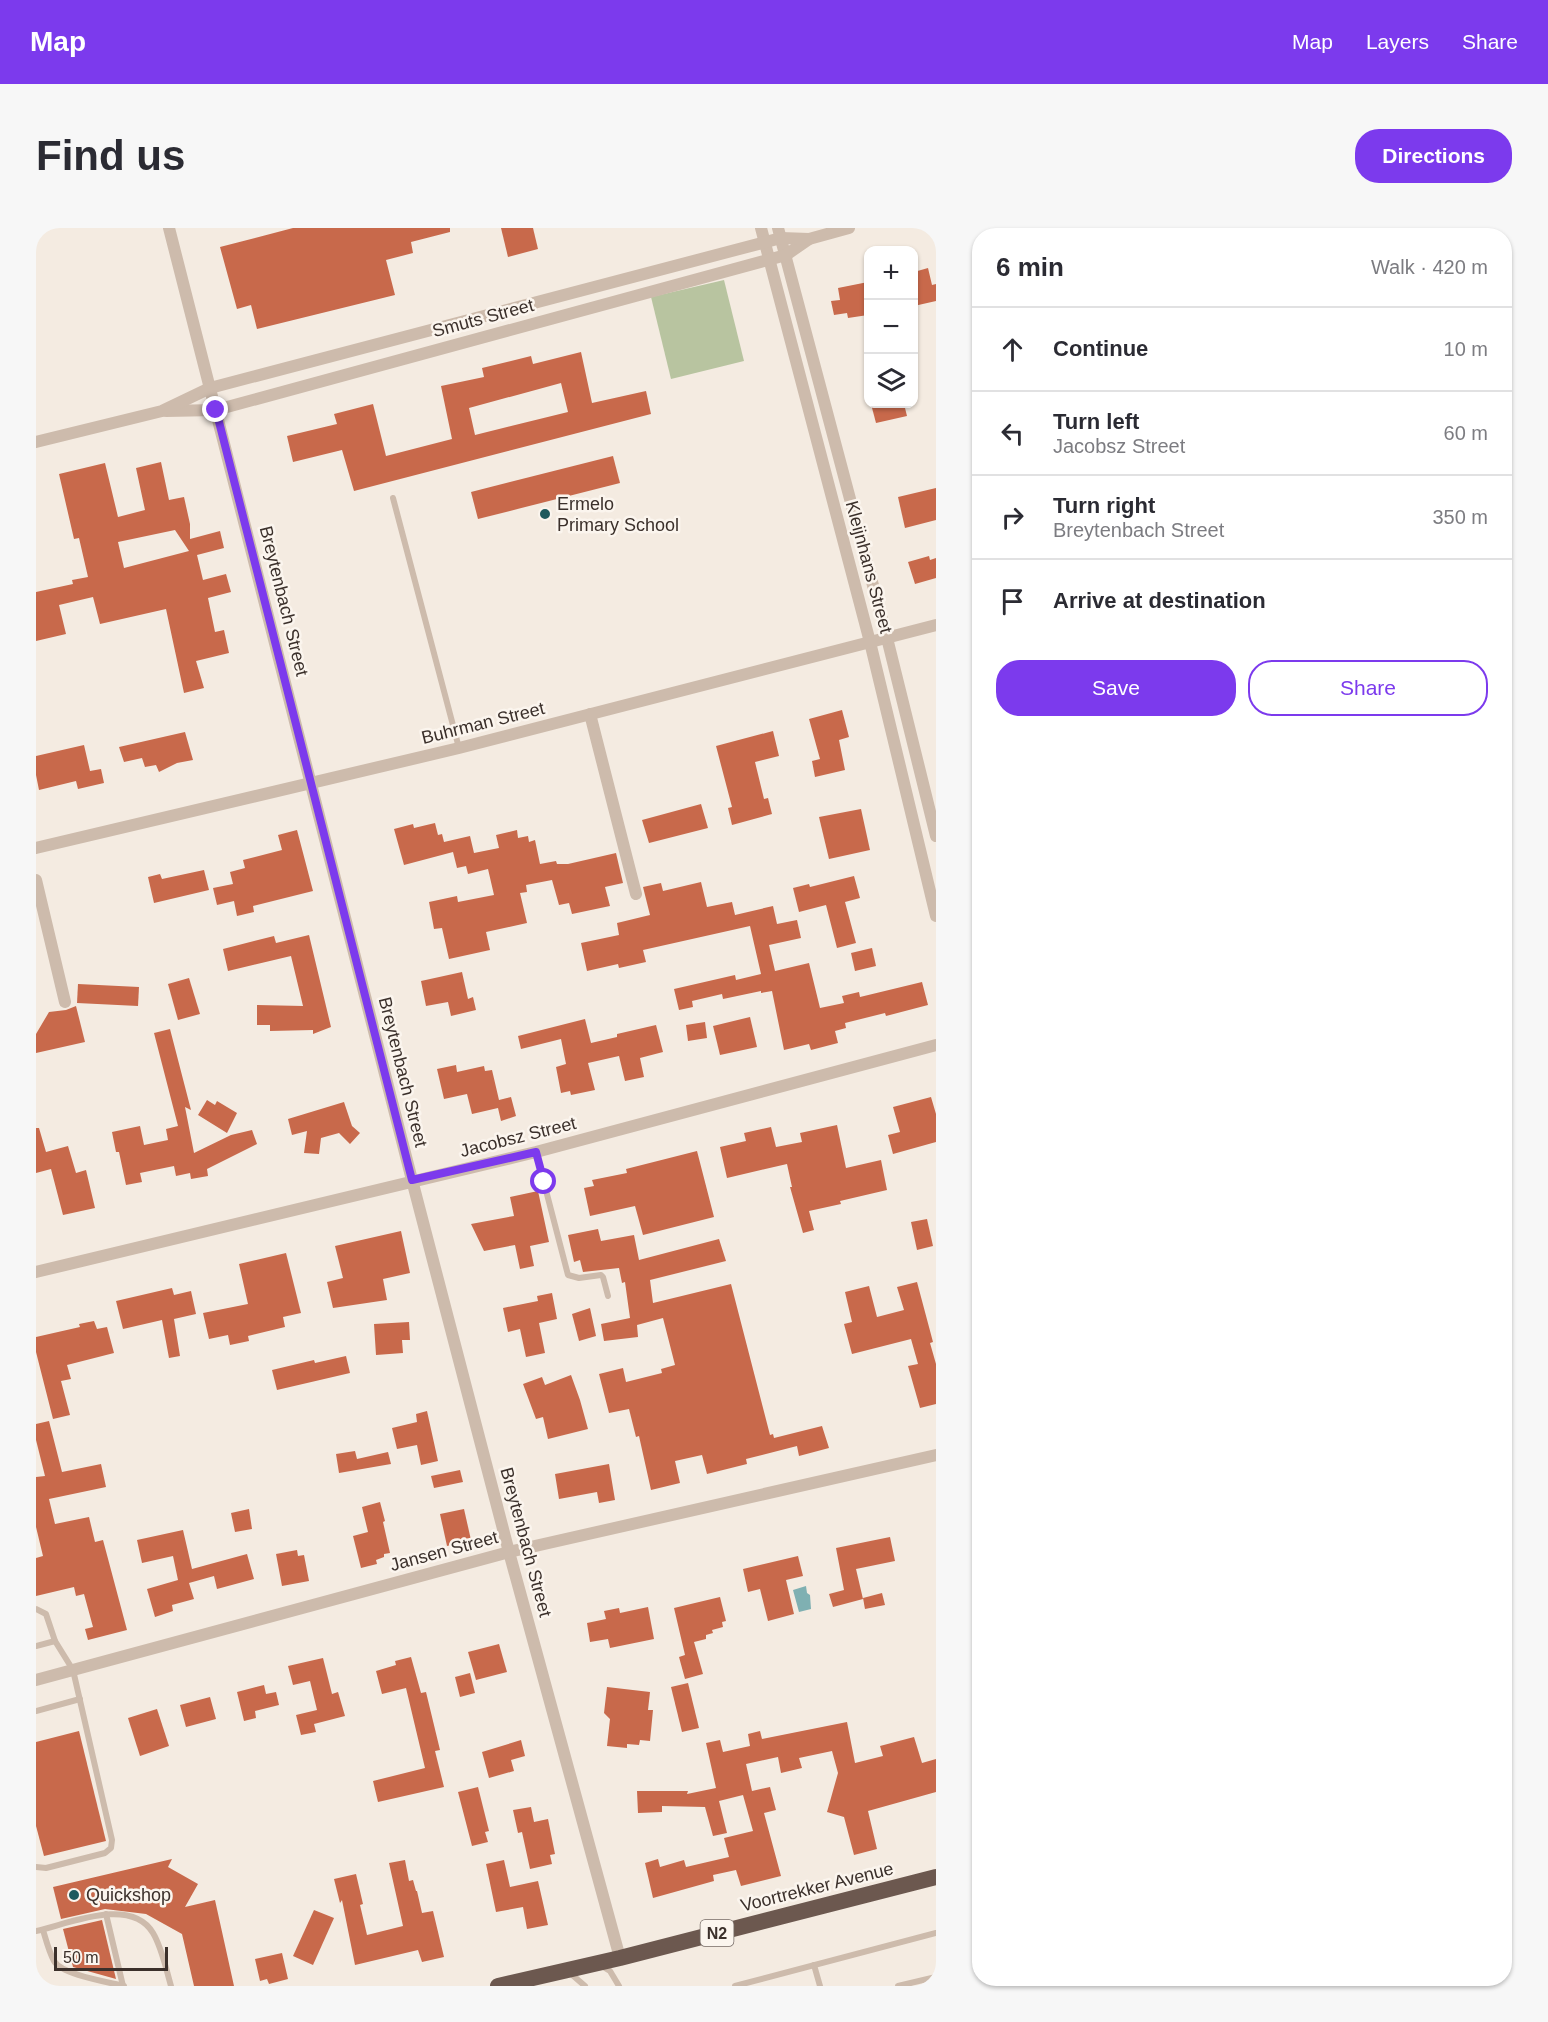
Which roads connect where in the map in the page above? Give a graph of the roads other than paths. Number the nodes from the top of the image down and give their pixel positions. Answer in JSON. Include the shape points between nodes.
{"nodes":[{"id":1,"x":169,"y":228,"type":"edge"},
{"id":2,"x":761,"y":228,"type":"edge"},
{"id":3,"x":849,"y":228,"type":"edge"},
{"id":4,"x":779,"y":233,"type":"edge"},
{"id":5,"x":808,"y":239,"type":"junction"},
{"id":6,"x":765,"y":242,"type":"junction"},
{"id":7,"x":786,"y":255,"type":"junction"},
{"id":8,"x":769,"y":259,"type":"junction"},
{"id":9,"x":210,"y":388,"type":"junction"},
{"id":10,"x":216,"y":410,"type":"junction"},
{"id":11,"x":162,"y":411,"type":"junction"},
{"id":12,"x":36,"y":442,"type":"edge"},
{"id":13,"x":393,"y":498,"type":"dead end"},
{"id":14,"x":936,"y":625,"type":"edge"},
{"id":15,"x":887,"y":638,"type":"junction"},
{"id":16,"x":870,"y":642,"type":"junction"},
{"id":17,"x":590,"y":714,"type":"junction"},
{"id":18,"x":459,"y":748,"type":"junction"},
{"id":19,"x":311,"y":782,"type":"junction"},
{"id":20,"x":936,"y":836,"type":"edge"},
{"id":21,"x":36,"y":848,"type":"edge"},
{"id":22,"x":36,"y":880,"type":"edge"},
{"id":23,"x":636,"y":894,"type":"dead end"},
{"id":24,"x":936,"y":916,"type":"edge"},
{"id":25,"x":65,"y":1002,"type":"dead end"},
{"id":26,"x":936,"y":1045,"type":"edge"},
{"id":27,"x":536,"y":1152,"type":"junction"},
{"id":28,"x":412,"y":1180,"type":"junction"},
{"id":29,"x":36,"y":1272,"type":"edge"},
{"id":30,"x":608,"y":1296,"type":"dead end"},
{"id":31,"x":936,"y":1455,"type":"edge"},
{"id":32,"x":509,"y":1552,"type":"junction"},
{"id":33,"x":36,"y":1609,"type":"edge"},
{"id":34,"x":55,"y":1641,"type":"junction"},
{"id":35,"x":36,"y":1646,"type":"edge"},
{"id":36,"x":73,"y":1670,"type":"junction"},
{"id":37,"x":36,"y":1680,"type":"edge"},
{"id":38,"x":80,"y":1699,"type":"junction"},
{"id":39,"x":36,"y":1711,"type":"edge"},
{"id":40,"x":36,"y":1868,"type":"edge"},
{"id":41,"x":936,"y":1877,"type":"edge"},
{"id":42,"x":106,"y":1914,"type":"junction"},
{"id":43,"x":40,"y":1931,"type":"edge"},
{"id":44,"x":936,"y":1933,"type":"edge"},
{"id":45,"x":620,"y":1958,"type":"junction"},
{"id":46,"x":597,"y":1963,"type":"junction"},
{"id":47,"x":814,"y":1965,"type":"junction"},
{"id":48,"x":564,"y":1970,"type":"junction"},
{"id":49,"x":936,"y":1977,"type":"edge"},
{"id":50,"x":124,"y":1986,"type":"edge"},
{"id":51,"x":171,"y":1986,"type":"edge"},
{"id":52,"x":498,"y":1986,"type":"edge"},
{"id":53,"x":585,"y":1986,"type":"edge"},
{"id":54,"x":618,"y":1986,"type":"edge"},
{"id":55,"x":735,"y":1986,"type":"edge"},
{"id":56,"x":820,"y":1986,"type":"edge"},
{"id":57,"x":898,"y":1986,"type":"edge"}],
"edges":[{"from":1,"to":9,"type":"street","name":"Breytenbach Street"},
{"from":2,"to":6,"type":"street","name":"Kleijnhans Street"},
{"from":3,"to":5,"type":"street","name":"Smuts Street"},
{"from":4,"to":5,"type":"street","name":"Smuts Street"},
{"from":4,"to":6,"type":"street","name":"Smuts Street"},
{"from":4,"to":7,"type":"street","name":"Kleijnhans Street"},
{"from":5,"to":7,"type":"street","name":"Smuts Street"},
{"from":6,"to":8,"type":"street","name":"Kleijnhans Street"},
{"from":6,"to":9,"type":"street","name":"Smuts Street"},
{"from":7,"to":8,"type":"street","name":"Smuts Street"},
{"from":7,"to":15,"type":"street","name":"Kleijnhans Street"},
{"from":8,"to":10,"type":"street","name":"Smuts Street"},
{"from":8,"to":16,"type":"street","name":"Kleijnhans Street"},
{"from":9,"to":10,"type":"street","name":"Breytenbach Street"},
{"from":9,"to":11,"type":"street","name":"Smuts Street"},
{"from":10,"to":11,"type":"street","name":"Smuts Street"},
{"from":10,"to":19,"type":"street","name":"Breytenbach Street"},
{"from":11,"to":12,"type":"street","name":"Smuts Street"},
{"from":13,"to":18,"type":"lane"},
{"from":14,"to":15,"type":"street","name":"Buhrman Street"},
{"from":15,"to":16,"type":"street","name":"Buhrman Street"},
{"from":15,"to":20,"type":"street","name":"Kleijnhans Street"},
{"from":16,"to":17,"type":"street","name":"Buhrman Street"},
{"from":16,"to":24,"type":"street","name":"Kleijnhans Street"},
{"from":17,"to":18,"type":"street","name":"Buhrman Street"},
{"from":17,"to":23,"type":"street"},
{"from":18,"to":19,"type":"street","name":"Buhrman Street"},
{"from":19,"to":21,"type":"street","name":"Buhrman Street"},
{"from":19,"to":28,"type":"street","name":"Breytenbach Street"},
{"from":22,"to":25,"type":"street"},
{"from":26,"to":27,"type":"street","name":"Jacobsz Street"},
{"from":27,"to":28,"type":"street","name":"Jacobsz Street"},
{"from":27,"to":30,"type":"lane","via":[[568,1275],[601,1275]]},
{"from":28,"to":29,"type":"street","name":"Jacobsz Street"},
{"from":28,"to":32,"type":"street","name":"Breytenbach Street"},
{"from":31,"to":32,"type":"street","name":"Jansen Street"},
{"from":32,"to":36,"type":"street","name":"Jansen Street"},
{"from":32,"to":45,"type":"street","name":"Breytenbach Street"},
{"from":33,"to":34,"type":"lane","via":[[46,1614]]},
{"from":34,"to":35,"type":"lane"},
{"from":34,"to":36,"type":"lane"},
{"from":36,"to":37,"type":"street","name":"Jansen Street"},
{"from":36,"to":38,"type":"lane"},
{"from":38,"to":39,"type":"lane"},
{"from":38,"to":40,"type":"lane","via":[[109,1823],[111,1848],[99,1855]]},
{"from":41,"to":45,"type":"highway","name":"Voortrekker Avenue","number":"N2"},
{"from":42,"to":43,"type":"lane"},
{"from":42,"to":50,"type":"lane"},
{"from":42,"to":51,"type":"lane","via":[[135,1918],[147,1925],[155,1937]]},
{"from":43,"to":50,"type":"lane","via":[[58,1966]]},
{"from":44,"to":47,"type":"lane"},
{"from":45,"to":46,"type":"highway","name":"Voortrekker Avenue","number":"N2"},
{"from":46,"to":48,"type":"highway","name":"Voortrekker Avenue","number":"N2"},
{"from":46,"to":54,"type":"lane","via":[[610,1971]]},
{"from":47,"to":55,"type":"lane"},
{"from":47,"to":56,"type":"lane"},
{"from":48,"to":52,"type":"highway","name":"Voortrekker Avenue","number":"N2"},
{"from":48,"to":53,"type":"lane"},
{"from":49,"to":57,"type":"lane"}]}
